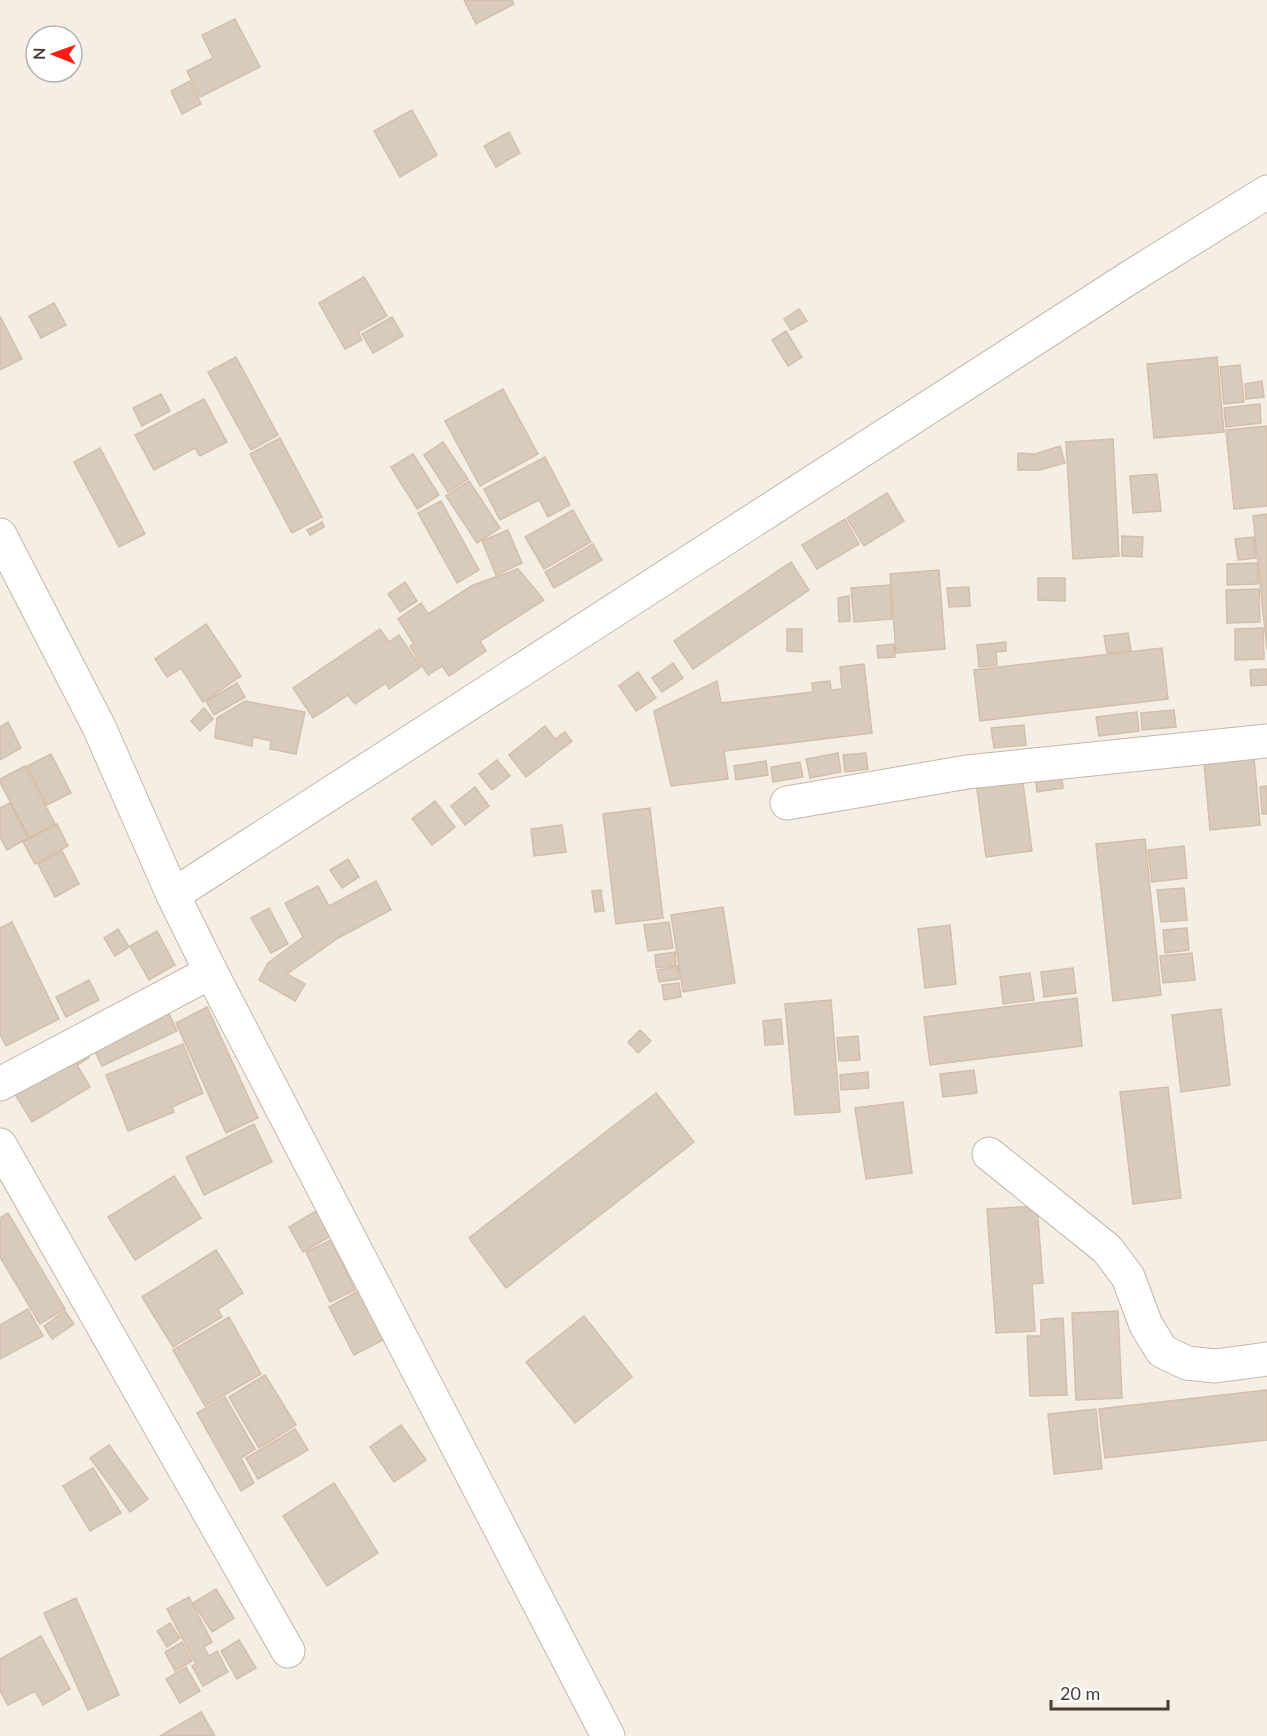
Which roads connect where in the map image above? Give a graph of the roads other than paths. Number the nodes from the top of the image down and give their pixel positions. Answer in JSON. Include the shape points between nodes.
{"nodes":[{"id":1,"x":1267,"y":192,"type":"edge"},
{"id":2,"x":0,"y":535,"type":"edge"},
{"id":3,"x":1267,"y":741,"type":"edge"},
{"id":4,"x":787,"y":803,"type":"dead end"},
{"id":5,"x":173,"y":895,"type":"junction"},
{"id":6,"x":211,"y":972,"type":"junction"},
{"id":7,"x":0,"y":1084,"type":"edge"},
{"id":8,"x":0,"y":1145,"type":"edge"},
{"id":9,"x":989,"y":1154,"type":"dead end"},
{"id":10,"x":1267,"y":1359,"type":"edge"},
{"id":11,"x":288,"y":1651,"type":"dead end"},
{"id":12,"x":608,"y":1736,"type":"edge"}],
"edges":[{"from":1,"to":5,"type":"street"},
{"from":2,"to":5,"type":"street","via":[[99,727]]},
{"from":3,"to":4,"type":"street","via":[[967,772]]},
{"from":5,"to":6,"type":"street"},
{"from":6,"to":7,"type":"street"},
{"from":6,"to":12,"type":"street"},
{"from":8,"to":11,"type":"street"},
{"from":9,"to":10,"type":"street","via":[[1107,1249],[1128,1277],[1146,1325],[1162,1351],[1187,1363],[1215,1366]]}]}
